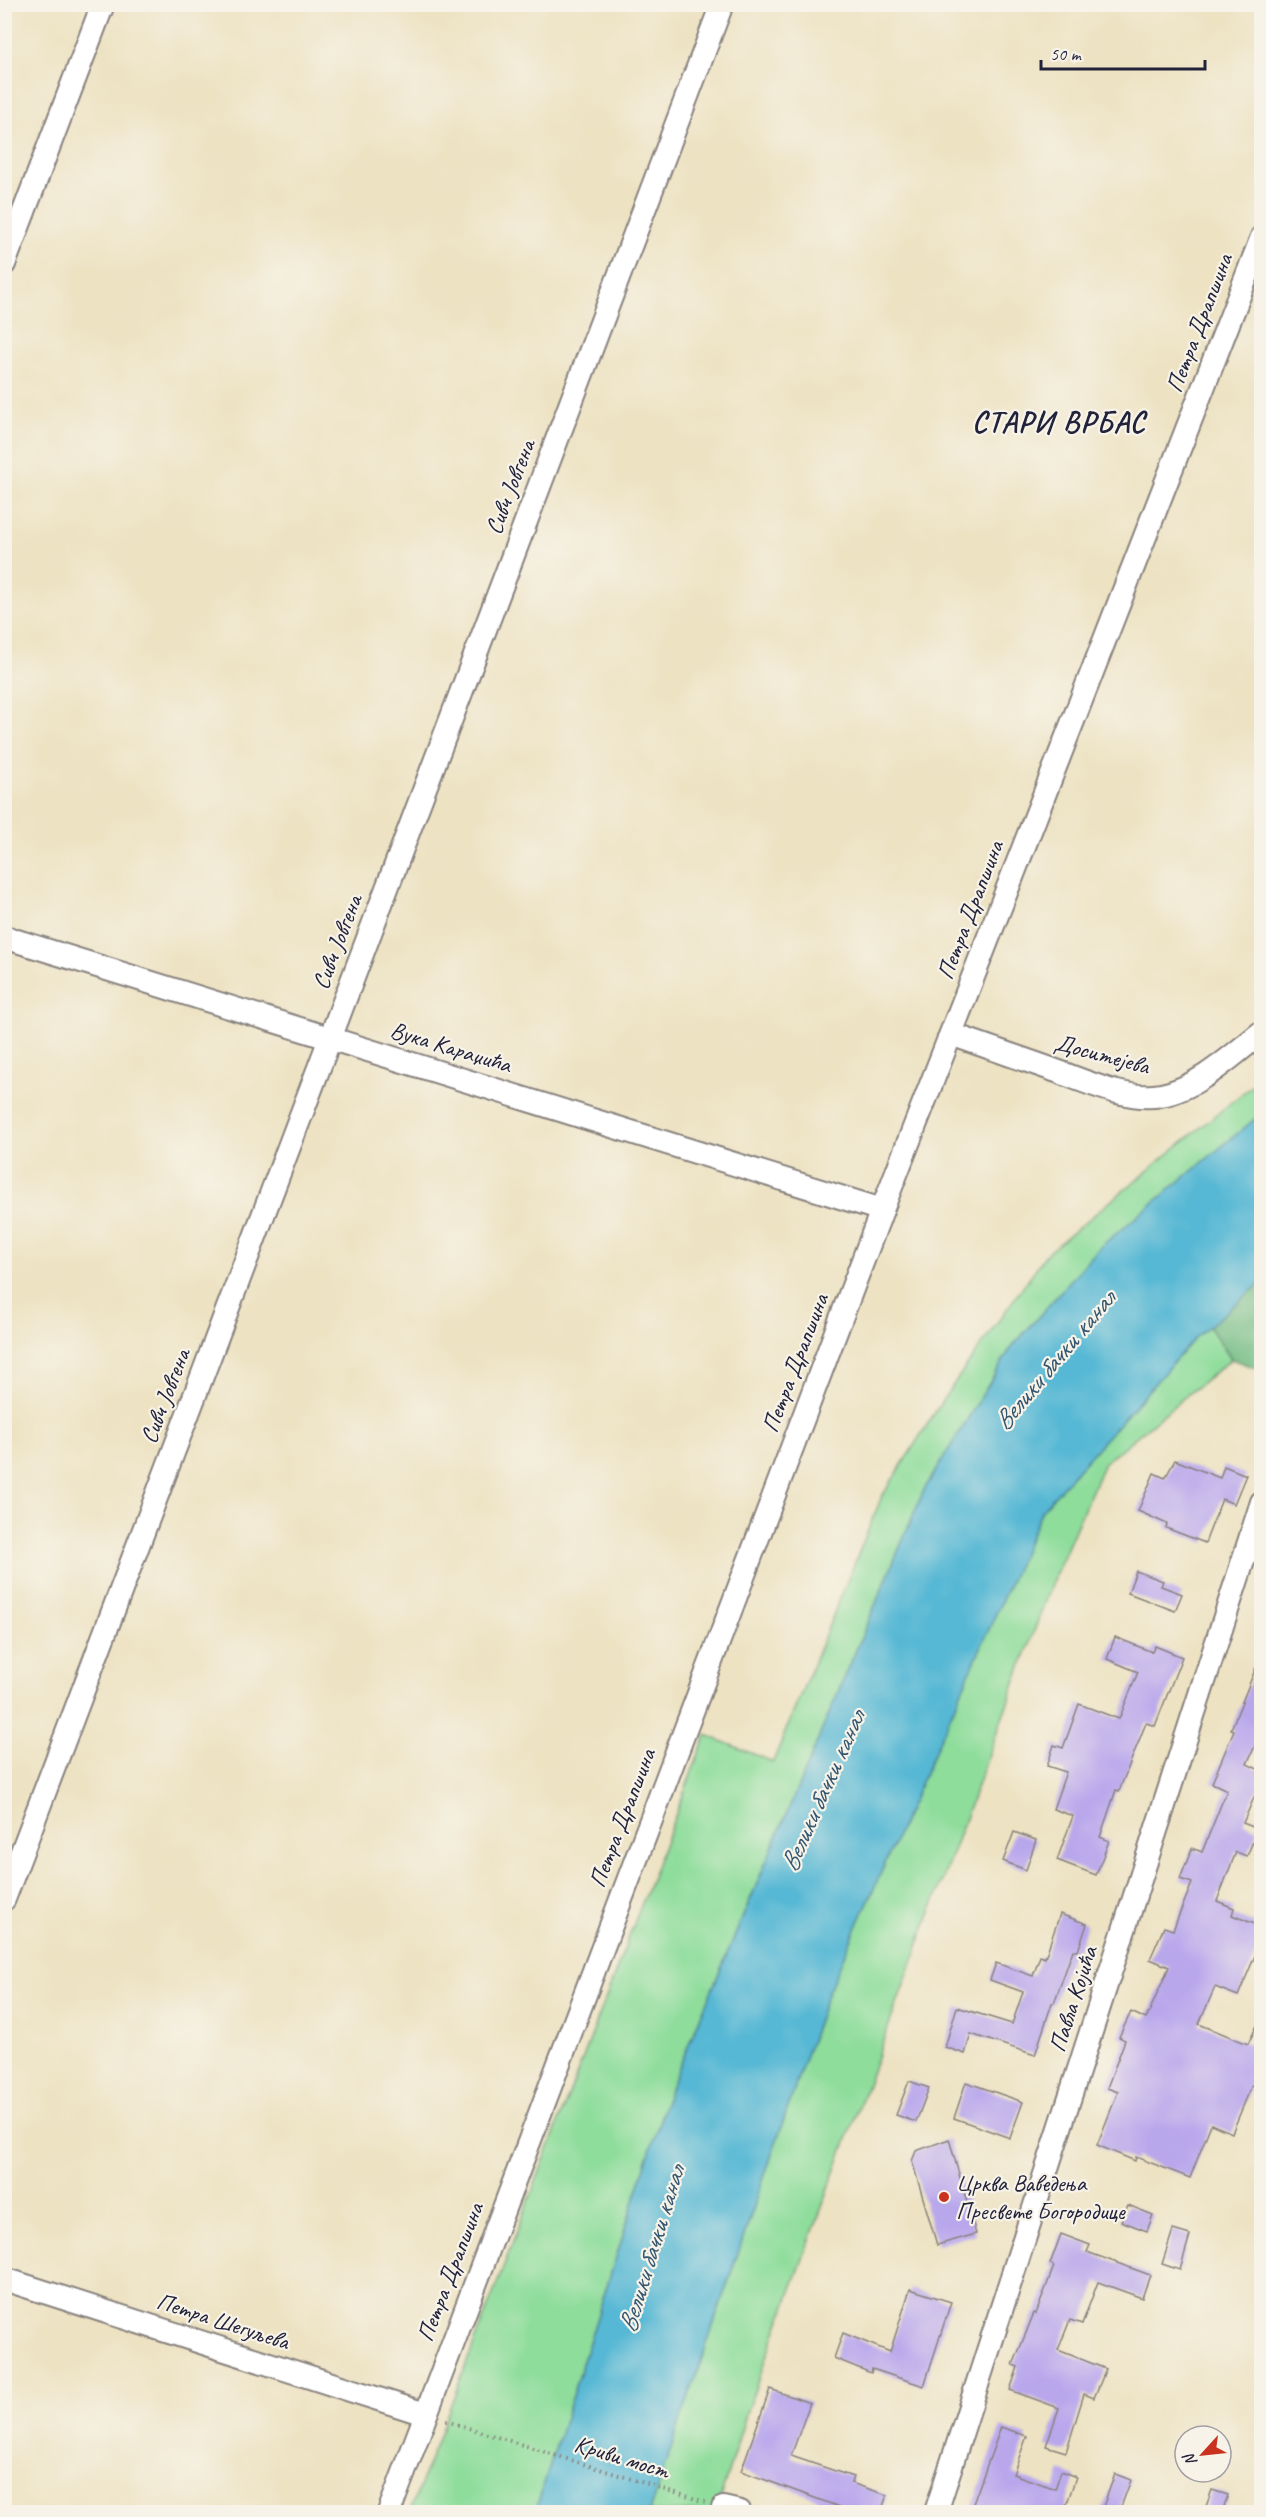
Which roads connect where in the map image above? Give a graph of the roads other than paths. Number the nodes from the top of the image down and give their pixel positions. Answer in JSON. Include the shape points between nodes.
{"nodes":[{"id":1,"x":103,"y":4,"type":"edge"},
{"id":2,"x":722,"y":4,"type":"edge"},
{"id":3,"x":1262,"y":237,"type":"edge"},
{"id":4,"x":4,"y":264,"type":"edge"},
{"id":5,"x":4,"y":938,"type":"edge"},
{"id":6,"x":1262,"y":1032,"type":"edge"},
{"id":7,"x":951,"y":1034,"type":"junction"},
{"id":8,"x":330,"y":1038,"type":"junction"},
{"id":9,"x":882,"y":1210,"type":"junction"},
{"id":10,"x":1262,"y":1502,"type":"edge"},
{"id":11,"x":4,"y":1899,"type":"edge"},
{"id":12,"x":4,"y":2279,"type":"edge"},
{"id":13,"x":425,"y":2414,"type":"junction"},
{"id":14,"x":388,"y":2512,"type":"edge"},
{"id":15,"x":936,"y":2512,"type":"edge"}],
"edges":[{"from":1,"to":4,"type":"street"},
{"from":2,"to":8,"type":"street","name":"Сивч Јовгена"},
{"from":3,"to":7,"type":"street","name":"Петра Драпшина"},
{"from":5,"to":8,"type":"street","name":"Вука Караџића"},
{"from":6,"to":7,"type":"street","name":"Доситејева","via":[[1198,1079],[1174,1091],[1150,1096],[1135,1096],[1089,1083]]},
{"from":7,"to":9,"type":"street","name":"Петра Драпшина"},
{"from":8,"to":9,"type":"street","name":"Вука Караџића"},
{"from":8,"to":11,"type":"street","name":"Сивч Јовгена"},
{"from":9,"to":13,"type":"street","name":"Петра Драпшина"},
{"from":10,"to":15,"type":"street","name":"Павла Којића"},
{"from":12,"to":13,"type":"street","name":"Петра Шегуљева"},
{"from":13,"to":14,"type":"street","name":"Петра Драпшина"}]}
